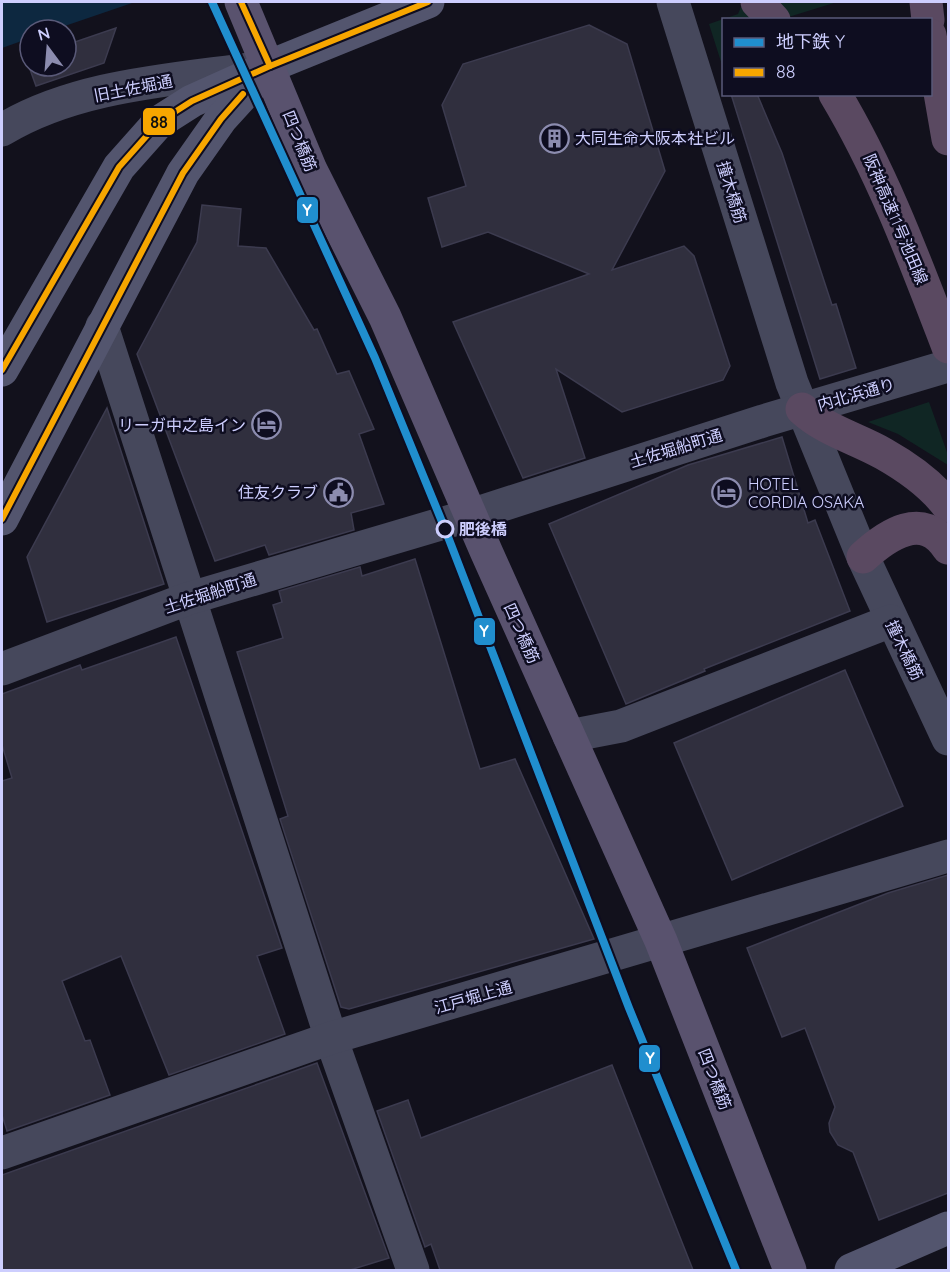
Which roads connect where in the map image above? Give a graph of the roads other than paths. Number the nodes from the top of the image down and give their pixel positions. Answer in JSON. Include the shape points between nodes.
{"nodes":[{"id":1,"x":241,"y":2,"type":"edge"},
{"id":2,"x":428,"y":2,"type":"edge"},
{"id":3,"x":673,"y":2,"type":"edge"},
{"id":4,"x":757,"y":2,"type":"edge"},
{"id":5,"x":926,"y":2,"type":"edge"},
{"id":6,"x":772,"y":18,"type":"edge"},
{"id":7,"x":928,"y":18,"type":"edge"},
{"id":8,"x":932,"y":47,"type":"edge"},
{"id":9,"x":270,"y":66,"type":"junction"},
{"id":10,"x":836,"y":96,"type":"edge"},
{"id":11,"x":2,"y":130,"type":"edge"},
{"id":12,"x":948,"y":139,"type":"edge"},
{"id":13,"x":102,"y":326,"type":"junction"},
{"id":14,"x":948,"y":347,"type":"edge"},
{"id":15,"x":948,"y":366,"type":"edge"},
{"id":16,"x":2,"y":370,"type":"edge"},
{"id":17,"x":801,"y":406,"type":"junction"},
{"id":18,"x":763,"y":421,"type":"joint"},
{"id":19,"x":948,"y":506,"type":"edge"},
{"id":20,"x":471,"y":515,"type":"junction"},
{"id":21,"x":2,"y":519,"type":"edge"},
{"id":22,"x":948,"y":548,"type":"edge"},
{"id":23,"x":863,"y":557,"type":"junction"},
{"id":24,"x":188,"y":599,"type":"junction"},
{"id":25,"x":891,"y":621,"type":"junction"},
{"id":26,"x":2,"y":669,"type":"edge"},
{"id":27,"x":569,"y":736,"type":"junction"},
{"id":28,"x":948,"y":739,"type":"edge"},
{"id":29,"x":948,"y":856,"type":"edge"},
{"id":30,"x":661,"y":940,"type":"junction"},
{"id":31,"x":331,"y":1038,"type":"junction"},
{"id":32,"x":2,"y":1153,"type":"edge"},
{"id":33,"x":948,"y":1228,"type":"edge"},
{"id":34,"x":412,"y":1270,"type":"edge"},
{"id":35,"x":790,"y":1270,"type":"edge"},
{"id":36,"x":851,"y":1270,"type":"edge"}],
"edges":[{"from":1,"to":9,"type":"main road","name":"四つ橋筋"},
{"from":2,"to":9,"type":"street"},
{"from":3,"to":17,"type":"street","name":"撞木橋筋"},
{"from":4,"to":6,"type":"highway"},
{"from":5,"to":7,"type":"highway"},
{"from":8,"to":12,"type":"highway"},
{"from":9,"to":11,"type":"street","name":"旧土佐堀通","via":[[106,92],[27,115]]},
{"from":9,"to":13,"type":"street","via":[[221,118],[183,173]]},
{"from":9,"to":16,"type":"street","via":[[192,101],[159,122],[119,167]]},
{"from":9,"to":20,"type":"main road","name":"四つ橋筋","via":[[311,170],[385,317]]},
{"from":10,"to":14,"type":"highway","name":"阪神高速11号池田線","via":[[884,186]]},
{"from":13,"to":21,"type":"street"},
{"from":13,"to":24,"type":"street"},
{"from":15,"to":17,"type":"street","name":"内北浜通り"},
{"from":17,"to":18,"type":"street","name":"内北浜通り"},
{"from":17,"to":19,"type":"highway","via":[[818,424],[884,454],[936,490]]},
{"from":17,"to":23,"type":"street","name":"撞木橋筋"},
{"from":18,"to":20,"type":"street","name":"土佐堀船町通"},
{"from":20,"to":24,"type":"street","name":"土佐堀船町通"},
{"from":20,"to":27,"type":"main road","name":"四つ橋筋"},
{"from":22,"to":23,"type":"highway","via":[[929,531],[912,528],[893,533]]},
{"from":23,"to":25,"type":"street","name":"撞木橋筋"},
{"from":24,"to":26,"type":"street","name":"土佐堀船町通"},
{"from":24,"to":31,"type":"street"},
{"from":25,"to":27,"type":"street","via":[[621,726]]},
{"from":25,"to":28,"type":"street","name":"撞木橋筋"},
{"from":27,"to":30,"type":"main road","name":"四つ橋筋"},
{"from":29,"to":30,"type":"street","name":"江戸堀上通"},
{"from":30,"to":31,"type":"street","name":"江戸堀上通"},
{"from":30,"to":35,"type":"main road","name":"四つ橋筋"},
{"from":31,"to":32,"type":"street","name":"江戸堀上通"},
{"from":31,"to":34,"type":"street"},
{"from":33,"to":36,"type":"street"}]}
